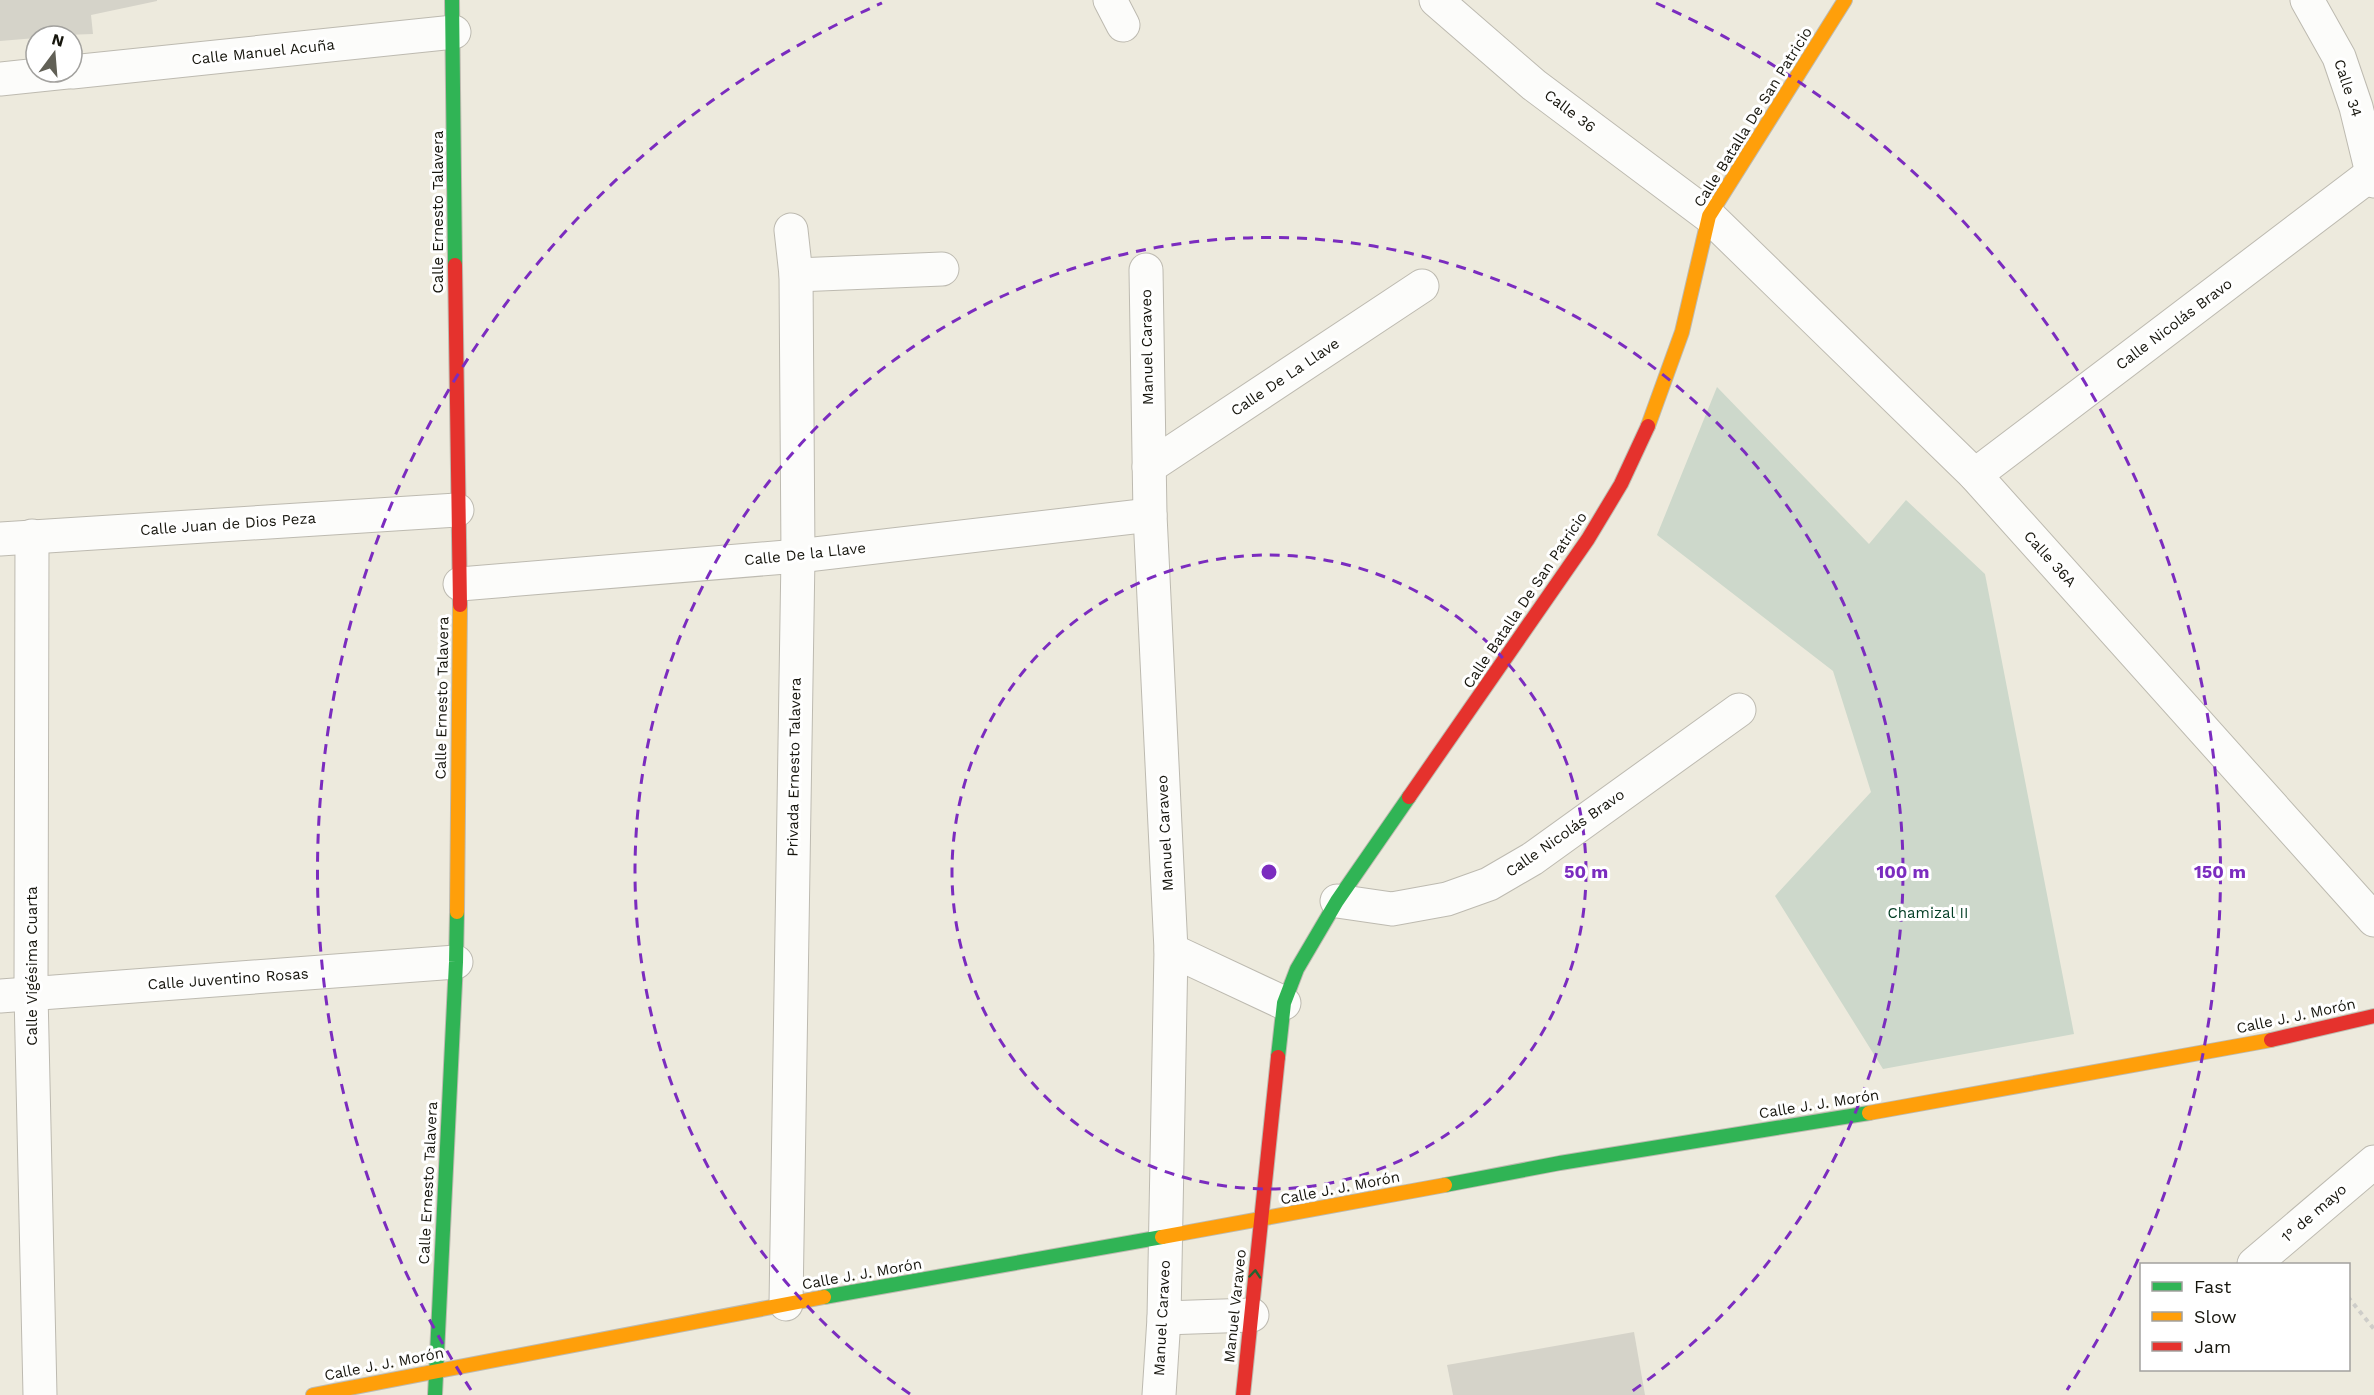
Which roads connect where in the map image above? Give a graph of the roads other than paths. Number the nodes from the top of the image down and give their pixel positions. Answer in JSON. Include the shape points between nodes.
{"nodes":[{"id":1,"x":452,"y":0,"type":"edge"},
{"id":2,"x":1436,"y":0,"type":"edge"},
{"id":3,"x":1845,"y":0,"type":"edge"},
{"id":4,"x":2307,"y":0,"type":"edge"},
{"id":5,"x":454,"y":32,"type":"junction"},
{"id":6,"x":84,"y":71,"type":"edge"},
{"id":7,"x":24,"y":76,"type":"edge"},
{"id":8,"x":0,"y":79,"type":"edge"},
{"id":9,"x":2373,"y":176,"type":"edge"},
{"id":10,"x":1709,"y":216,"type":"junction"},
{"id":11,"x":790,"y":230,"type":"dead end"},
{"id":12,"x":942,"y":269,"type":"dead end"},
{"id":13,"x":1146,"y":270,"type":"dead end"},
{"id":14,"x":796,"y":275,"type":"junction"},
{"id":15,"x":1422,"y":286,"type":"dead end"},
{"id":16,"x":1149,"y":467,"type":"junction"},
{"id":17,"x":1974,"y":475,"type":"junction"},
{"id":18,"x":457,"y":510,"type":"junction"},
{"id":19,"x":1150,"y":515,"type":"junction"},
{"id":20,"x":33,"y":536,"type":"junction"},
{"id":21,"x":0,"y":539,"type":"edge"},
{"id":22,"x":798,"y":556,"type":"junction"},
{"id":23,"x":460,"y":584,"type":"junction"},
{"id":24,"x":1739,"y":710,"type":"dead end"},
{"id":25,"x":1337,"y":901,"type":"junction"},
{"id":26,"x":2374,"y":920,"type":"edge"},
{"id":27,"x":1171,"y":950,"type":"junction"},
{"id":28,"x":456,"y":962,"type":"junction"},
{"id":29,"x":16,"y":995,"type":"edge"},
{"id":30,"x":1284,"y":1004,"type":"junction"},
{"id":31,"x":2374,"y":1016,"type":"edge"},
{"id":32,"x":2374,"y":1161,"type":"edge"},
{"id":33,"x":1260,"y":1220,"type":"junction"},
{"id":34,"x":1166,"y":1235,"type":"junction"},
{"id":35,"x":2255,"y":1263,"type":"edge"},
{"id":36,"x":786,"y":1304,"type":"junction"},
{"id":37,"x":1252,"y":1315,"type":"junction"},
{"id":38,"x":1164,"y":1318,"type":"junction"},
{"id":39,"x":435,"y":1371,"type":"junction"},
{"id":40,"x":40,"y":1395,"type":"edge"},
{"id":41,"x":313,"y":1395,"type":"edge"},
{"id":42,"x":435,"y":1395,"type":"edge"},
{"id":43,"x":1159,"y":1395,"type":"edge"},
{"id":44,"x":1243,"y":1395,"type":"edge"}],
"edges":[{"from":1,"to":5,"type":"street","name":"Calle Ernesto Talavera"},
{"from":2,"to":10,"type":"street","name":"Calle 36","via":[[1534,85]]},
{"from":3,"to":10,"type":"street","name":"Calle Batalla De San Patricio"},
{"from":4,"to":9,"type":"street","name":"Calle 34","via":[[2339,57]]},
{"from":5,"to":6,"type":"street","name":"Calle Manuel Acuña"},
{"from":5,"to":18,"type":"street","name":"Calle Ernesto Talavera"},
{"from":7,"to":8,"type":"street"},
{"from":9,"to":17,"type":"street","name":"Calle Nicolás Bravo"},
{"from":10,"to":17,"type":"street","name":"Calle 36A"},
{"from":10,"to":25,"type":"street","name":"Calle Batalla De San Patricio","via":[[1682,332],[1652,417],[1621,484],[1588,539]]},
{"from":11,"to":14,"type":"street","name":"Privada Ernesto Talavera"},
{"from":12,"to":14,"type":"street"},
{"from":13,"to":16,"type":"street","name":"Manuel Caraveo"},
{"from":14,"to":22,"type":"street","name":"Privada Ernesto Talavera"},
{"from":15,"to":16,"type":"street","name":"Calle De La Llave"},
{"from":16,"to":19,"type":"street","name":"Manuel Caraveo"},
{"from":17,"to":26,"type":"street","name":"Calle 36A"},
{"from":18,"to":20,"type":"street","name":"Calle Juan de Dios Peza"},
{"from":18,"to":23,"type":"street","name":"Calle Ernesto Talavera"},
{"from":19,"to":22,"type":"street","name":"Calle De la Llave"},
{"from":19,"to":27,"type":"street","name":"Manuel Caraveo"},
{"from":20,"to":21,"type":"street","name":"Calle Juan de Dios Peza"},
{"from":20,"to":29,"type":"street","name":"Calle Vigésima Cuarta"},
{"from":22,"to":23,"type":"street","name":"Calle De la Llave"},
{"from":22,"to":36,"type":"street","name":"Privada Ernesto Talavera"},
{"from":23,"to":28,"type":"street","name":"Calle Ernesto Talavera"},
{"from":24,"to":25,"type":"street","name":"Calle Nicolás Bravo","via":[[1532,859],[1490,884],[1447,899],[1392,909]]},
{"from":25,"to":30,"type":"street","name":"Calle Batalla De San Patricio","via":[[1297,969]]},
{"from":27,"to":30,"type":"street"},
{"from":27,"to":34,"type":"street","name":"Manuel Caraveo"},
{"from":28,"to":29,"type":"street","name":"Calle Juventino Rosas"},
{"from":28,"to":39,"type":"street","name":"Calle Ernesto Talavera"},
{"from":29,"to":40,"type":"street","name":"Calle Vigésima Cuarta"},
{"from":30,"to":33,"type":"street","name":"Calle Batalla De San Patricio"},
{"from":31,"to":33,"type":"street","name":"Calle J. J. Morón","via":[[2271,1040],[2066,1078],[1560,1163]]},
{"from":32,"to":35,"type":"street","name":"1° de mayo"},
{"from":33,"to":34,"type":"street","name":"Calle J. J. Morón"},
{"from":37,"to":33,"type":"street","name":"Manuel Varaveo","one_way":true},
{"from":34,"to":36,"type":"street","name":"Calle J. J. Morón"},
{"from":34,"to":38,"type":"street","name":"Manuel Caraveo"},
{"from":36,"to":39,"type":"street","name":"Calle J. J. Morón"},
{"from":37,"to":38,"type":"street"},
{"from":37,"to":44,"type":"street","name":"Manuel Varaveo"},
{"from":38,"to":43,"type":"street","name":"Manuel Caraveo"},
{"from":39,"to":41,"type":"street","name":"Calle J. J. Morón"},
{"from":39,"to":42,"type":"street","name":"Calle Ernesto Talavera"}]}
